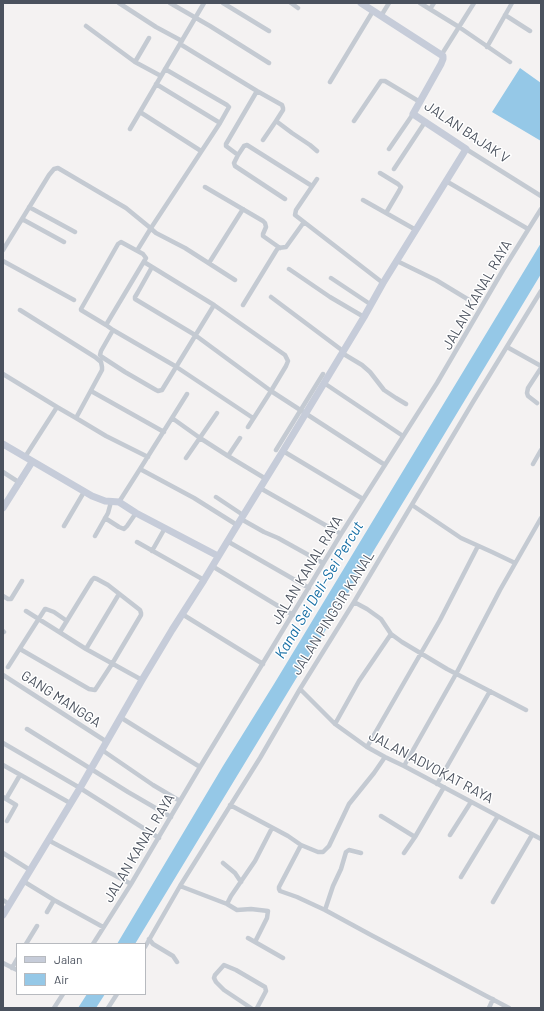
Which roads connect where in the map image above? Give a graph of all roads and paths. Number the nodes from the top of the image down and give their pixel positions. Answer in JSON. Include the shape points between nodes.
{"nodes":[{"id":1,"x":119,"y":3,"type":"edge"},
{"id":2,"x":170,"y":3,"type":"edge"},
{"id":3,"x":204,"y":3,"type":"edge"},
{"id":4,"x":223,"y":3,"type":"edge"},
{"id":5,"x":291,"y":3,"type":"edge"},
{"id":6,"x":361,"y":3,"type":"edge"},
{"id":7,"x":389,"y":3,"type":"edge"},
{"id":8,"x":420,"y":3,"type":"edge"},
{"id":9,"x":434,"y":3,"type":"edge"},
{"id":10,"x":474,"y":3,"type":"edge"},
{"id":11,"x":512,"y":3,"type":"edge"},
{"id":12,"x":298,"y":8,"type":"dead end"},
{"id":13,"x":430,"y":9,"type":"junction"},
{"id":14,"x":373,"y":11,"type":"junction"},
{"id":15,"x":505,"y":15,"type":"junction"},
{"id":16,"x":381,"y":16,"type":"junction"},
{"id":17,"x":195,"y":18,"type":"junction"},
{"id":18,"x":86,"y":26,"type":"dead end"},
{"id":19,"x":459,"y":27,"type":"junction"},
{"id":20,"x":530,"y":30,"type":"dead end"},
{"id":21,"x":270,"y":31,"type":"dead end"},
{"id":22,"x":149,"y":38,"type":"dead end"},
{"id":23,"x":181,"y":42,"type":"junction"},
{"id":24,"x":487,"y":47,"type":"junction"},
{"id":25,"x":442,"y":54,"type":"junction"},
{"id":26,"x":135,"y":62,"type":"junction"},
{"id":27,"x":510,"y":62,"type":"dead end"},
{"id":28,"x":269,"y":63,"type":"dead end"},
{"id":29,"x":165,"y":69,"type":"junction"},
{"id":30,"x":161,"y":76,"type":"junction"},
{"id":31,"x":330,"y":82,"type":"dead end"},
{"id":32,"x":156,"y":84,"type":"junction"},
{"id":33,"x":257,"y":91,"type":"junction"},
{"id":34,"x":420,"y":102,"type":"junction"},
{"id":35,"x":140,"y":112,"type":"junction"},
{"id":36,"x":413,"y":114,"type":"junction"},
{"id":37,"x":276,"y":121,"type":"junction"},
{"id":38,"x":354,"y":121,"type":"dead end"},
{"id":39,"x":425,"y":122,"type":"junction"},
{"id":40,"x":220,"y":123,"type":"junction"},
{"id":41,"x":130,"y":129,"type":"dead end"},
{"id":42,"x":263,"y":140,"type":"dead end"},
{"id":43,"x":466,"y":148,"type":"junction"},
{"id":44,"x":389,"y":149,"type":"dead end"},
{"id":45,"x":201,"y":151,"type":"junction"},
{"id":46,"x":317,"y":151,"type":"dead end"},
{"id":47,"x":238,"y":155,"type":"junction"},
{"id":48,"x":394,"y":169,"type":"dead end"},
{"id":49,"x":380,"y":173,"type":"dead end"},
{"id":50,"x":317,"y":179,"type":"dead end"},
{"id":51,"x":446,"y":181,"type":"junction"},
{"id":52,"x":312,"y":186,"type":"junction"},
{"id":53,"x":205,"y":187,"type":"dead end"},
{"id":54,"x":541,"y":196,"type":"edge"},
{"id":55,"x":285,"y":199,"type":"dead end"},
{"id":56,"x":363,"y":200,"type":"dead end"},
{"id":57,"x":29,"y":206,"type":"junction"},
{"id":58,"x":243,"y":209,"type":"junction"},
{"id":59,"x":541,"y":209,"type":"edge"},
{"id":60,"x":386,"y":213,"type":"junction"},
{"id":61,"x":22,"y":219,"type":"junction"},
{"id":62,"x":304,"y":222,"type":"junction"},
{"id":63,"x":151,"y":228,"type":"junction"},
{"id":64,"x":528,"y":229,"type":"junction"},
{"id":65,"x":416,"y":230,"type":"junction"},
{"id":66,"x":75,"y":232,"type":"dead end"},
{"id":67,"x":64,"y":242,"type":"dead end"},
{"id":68,"x":280,"y":248,"type":"junction"},
{"id":69,"x":138,"y":249,"type":"dead end"},
{"id":70,"x":3,"y":250,"type":"edge"},
{"id":71,"x":397,"y":260,"type":"junction"},
{"id":72,"x":3,"y":261,"type":"edge"},
{"id":73,"x":144,"y":262,"type":"junction"},
{"id":74,"x":209,"y":263,"type":"junction"},
{"id":75,"x":152,"y":267,"type":"junction"},
{"id":76,"x":289,"y":269,"type":"dead end"},
{"id":77,"x":331,"y":278,"type":"dead end"},
{"id":78,"x":234,"y":280,"type":"dead end"},
{"id":79,"x":383,"y":283,"type":"junction"},
{"id":80,"x":541,"y":291,"type":"edge"},
{"id":81,"x":271,"y":297,"type":"dead end"},
{"id":82,"x":74,"y":300,"type":"dead end"},
{"id":83,"x":469,"y":300,"type":"dead end"},
{"id":84,"x":370,"y":304,"type":"junction"},
{"id":85,"x":214,"y":305,"type":"junction"},
{"id":86,"x":243,"y":305,"type":"dead end"},
{"id":87,"x":20,"y":310,"type":"dead end"},
{"id":88,"x":364,"y":317,"type":"junction"},
{"id":89,"x":106,"y":325,"type":"junction"},
{"id":90,"x":113,"y":330,"type":"junction"},
{"id":91,"x":195,"y":335,"type":"junction"},
{"id":92,"x":507,"y":347,"type":"junction"},
{"id":93,"x":342,"y":352,"type":"junction"},
{"id":94,"x":175,"y":366,"type":"junction"},
{"id":95,"x":541,"y":367,"type":"edge"},
{"id":96,"x":3,"y":374,"type":"edge"},
{"id":97,"x":323,"y":374,"type":"dead end"},
{"id":98,"x":324,"y":383,"type":"junction"},
{"id":99,"x":91,"y":391,"type":"junction"},
{"id":100,"x":271,"y":391,"type":"junction"},
{"id":101,"x":187,"y":394,"type":"dead end"},
{"id":102,"x":537,"y":403,"type":"dead end"},
{"id":103,"x":406,"y":404,"type":"dead end"},
{"id":104,"x":57,"y":407,"type":"junction"},
{"id":105,"x":303,"y":412,"type":"junction"},
{"id":106,"x":217,"y":413,"type":"dead end"},
{"id":107,"x":76,"y":418,"type":"junction"},
{"id":108,"x":172,"y":418,"type":"junction"},
{"id":109,"x":253,"y":418,"type":"junction"},
{"id":110,"x":248,"y":427,"type":"dead end"},
{"id":111,"x":164,"y":432,"type":"junction"},
{"id":112,"x":403,"y":436,"type":"junction"},
{"id":113,"x":200,"y":438,"type":"junction"},
{"id":114,"x":240,"y":438,"type":"dead end"},
{"id":115,"x":3,"y":444,"type":"edge"},
{"id":116,"x":280,"y":450,"type":"junction"},
{"id":117,"x":541,"y":450,"type":"edge"},
{"id":118,"x":228,"y":456,"type":"junction"},
{"id":119,"x":25,"y":457,"type":"junction"},
{"id":120,"x":148,"y":457,"type":"junction"},
{"id":121,"x":186,"y":458,"type":"dead end"},
{"id":122,"x":32,"y":462,"type":"junction"},
{"id":123,"x":533,"y":464,"type":"dead end"},
{"id":124,"x":384,"y":465,"type":"junction"},
{"id":125,"x":140,"y":469,"type":"junction"},
{"id":126,"x":3,"y":472,"type":"edge"},
{"id":127,"x":266,"y":479,"type":"junction"},
{"id":128,"x":20,"y":483,"type":"junction"},
{"id":129,"x":260,"y":488,"type":"junction"},
{"id":130,"x":84,"y":492,"type":"junction"},
{"id":131,"x":216,"y":497,"type":"dead end"},
{"id":132,"x":363,"y":499,"type":"junction"},
{"id":133,"x":115,"y":502,"type":"junction"},
{"id":134,"x":412,"y":505,"type":"junction"},
{"id":135,"x":3,"y":508,"type":"edge"},
{"id":136,"x":136,"y":513,"type":"junction"},
{"id":137,"x":105,"y":518,"type":"junction"},
{"id":138,"x":541,"y":518,"type":"edge"},
{"id":139,"x":240,"y":519,"type":"junction"},
{"id":140,"x":64,"y":526,"type":"dead end"},
{"id":141,"x":165,"y":528,"type":"junction"},
{"id":142,"x":341,"y":534,"type":"junction"},
{"id":143,"x":95,"y":536,"type":"dead end"},
{"id":144,"x":227,"y":541,"type":"junction"},
{"id":145,"x":137,"y":542,"type":"dead end"},
{"id":146,"x":478,"y":546,"type":"junction"},
{"id":147,"x":152,"y":551,"type":"junction"},
{"id":148,"x":218,"y":556,"type":"junction"},
{"id":149,"x":323,"y":563,"type":"junction"},
{"id":150,"x":515,"y":564,"type":"junction"},
{"id":151,"x":212,"y":566,"type":"junction"},
{"id":152,"x":204,"y":580,"type":"junction"},
{"id":153,"x":22,"y":581,"type":"dead end"},
{"id":154,"x":308,"y":588,"type":"junction"},
{"id":155,"x":119,"y":594,"type":"junction"},
{"id":156,"x":3,"y":596,"type":"edge"},
{"id":157,"x":354,"y":602,"type":"junction"},
{"id":158,"x":26,"y":611,"type":"dead end"},
{"id":159,"x":182,"y":614,"type":"junction"},
{"id":160,"x":293,"y":615,"type":"junction"},
{"id":161,"x":39,"y":619,"type":"junction"},
{"id":162,"x":67,"y":621,"type":"junction"},
{"id":163,"x":60,"y":632,"type":"junction"},
{"id":164,"x":391,"y":634,"type":"junction"},
{"id":165,"x":20,"y":648,"type":"junction"},
{"id":166,"x":86,"y":649,"type":"junction"},
{"id":167,"x":422,"y":654,"type":"junction"},
{"id":168,"x":112,"y":664,"type":"junction"},
{"id":169,"x":263,"y":664,"type":"junction"},
{"id":170,"x":8,"y":667,"type":"dead end"},
{"id":171,"x":456,"y":674,"type":"junction"},
{"id":172,"x":3,"y":675,"type":"edge"},
{"id":173,"x":142,"y":680,"type":"junction"},
{"id":174,"x":300,"y":689,"type":"junction"},
{"id":175,"x":490,"y":691,"type":"junction"},
{"id":176,"x":526,"y":710,"type":"dead end"},
{"id":177,"x":120,"y":717,"type":"junction"},
{"id":178,"x":335,"y":724,"type":"junction"},
{"id":179,"x":28,"y":729,"type":"dead end"},
{"id":180,"x":106,"y":742,"type":"junction"},
{"id":181,"x":3,"y":743,"type":"edge"},
{"id":182,"x":367,"y":747,"type":"junction"},
{"id":183,"x":102,"y":750,"type":"junction"},
{"id":184,"x":385,"y":757,"type":"junction"},
{"id":185,"x":3,"y":765,"type":"edge"},
{"id":186,"x":404,"y":766,"type":"junction"},
{"id":187,"x":200,"y":767,"type":"junction"},
{"id":188,"x":91,"y":769,"type":"junction"},
{"id":189,"x":20,"y":775,"type":"junction"},
{"id":190,"x":436,"y":784,"type":"junction"},
{"id":191,"x":444,"y":787,"type":"junction"},
{"id":192,"x":80,"y":788,"type":"junction"},
{"id":193,"x":4,"y":798,"type":"edge"},
{"id":194,"x":180,"y":801,"type":"junction"},
{"id":195,"x":471,"y":802,"type":"junction"},
{"id":196,"x":70,"y":803,"type":"junction"},
{"id":197,"x":230,"y":806,"type":"junction"},
{"id":198,"x":380,"y":816,"type":"dead end"},
{"id":199,"x":498,"y":816,"type":"junction"},
{"id":200,"x":171,"y":817,"type":"junction"},
{"id":201,"x":7,"y":821,"type":"dead end"},
{"id":202,"x":272,"y":828,"type":"junction"},
{"id":203,"x":450,"y":835,"type":"dead end"},
{"id":204,"x":532,"y":835,"type":"junction"},
{"id":205,"x":415,"y":837,"type":"junction"},
{"id":206,"x":159,"y":838,"type":"junction"},
{"id":207,"x":541,"y":839,"type":"edge"},
{"id":208,"x":48,"y":840,"type":"junction"},
{"id":209,"x":302,"y":845,"type":"junction"},
{"id":210,"x":3,"y":853,"type":"edge"},
{"id":211,"x":361,"y":853,"type":"dead end"},
{"id":212,"x":404,"y":854,"type":"dead end"},
{"id":213,"x":223,"y":863,"type":"dead end"},
{"id":214,"x":30,"y":870,"type":"junction"},
{"id":215,"x":462,"y":877,"type":"dead end"},
{"id":216,"x":23,"y":881,"type":"junction"},
{"id":217,"x":241,"y":882,"type":"junction"},
{"id":218,"x":131,"y":884,"type":"junction"},
{"id":219,"x":180,"y":886,"type":"junction"},
{"id":220,"x":54,"y":900,"type":"junction"},
{"id":221,"x":6,"y":902,"type":"edge"},
{"id":222,"x":493,"y":902,"type":"dead end"},
{"id":223,"x":227,"y":904,"type":"junction"},
{"id":224,"x":325,"y":910,"type":"junction"},
{"id":225,"x":47,"y":912,"type":"dead end"},
{"id":226,"x":3,"y":915,"type":"edge"},
{"id":227,"x":37,"y":926,"type":"dead end"},
{"id":228,"x":103,"y":927,"type":"junction"},
{"id":229,"x":248,"y":938,"type":"dead end"},
{"id":230,"x":149,"y":939,"type":"junction"},
{"id":231,"x":255,"y":942,"type":"junction"},
{"id":232,"x":27,"y":943,"type":"edge"},
{"id":233,"x":94,"y":943,"type":"edge"},
{"id":234,"x":146,"y":945,"type":"edge"},
{"id":235,"x":283,"y":958,"type":"dead end"},
{"id":236,"x":178,"y":962,"type":"dead end"},
{"id":237,"x":3,"y":963,"type":"edge"},
{"id":238,"x":15,"y":969,"type":"edge"},
{"id":239,"x":62,"y":995,"type":"edge"},
{"id":240,"x":116,"y":995,"type":"edge"},
{"id":241,"x":493,"y":999,"type":"junction"},
{"id":242,"x":54,"y":1008,"type":"edge"},
{"id":243,"x":108,"y":1008,"type":"edge"},
{"id":244,"x":252,"y":1008,"type":"edge"},
{"id":245,"x":257,"y":1008,"type":"edge"},
{"id":246,"x":488,"y":1008,"type":"edge"},
{"id":247,"x":509,"y":1008,"type":"edge"}],
"edges":[{"from":1,"to":23,"type":"street"},
{"from":2,"to":17,"type":"street"},
{"from":3,"to":17,"type":"street"},
{"from":4,"to":21,"type":"street"},
{"from":5,"to":12,"type":"street"},
{"from":6,"to":14,"type":"street"},
{"from":7,"to":16,"type":"street"},
{"from":8,"to":13,"type":"street"},
{"from":9,"to":13,"type":"street"},
{"from":10,"to":19,"type":"street"},
{"from":11,"to":15,"type":"street"},
{"from":13,"to":19,"type":"street"},
{"from":14,"to":16,"type":"street"},
{"from":14,"to":31,"type":"street"},
{"from":15,"to":20,"type":"street"},
{"from":15,"to":24,"type":"street"},
{"from":16,"to":25,"type":"street"},
{"from":17,"to":23,"type":"street"},
{"from":17,"to":28,"type":"street"},
{"from":18,"to":26,"type":"street"},
{"from":19,"to":24,"type":"street"},
{"from":19,"to":25,"type":"street"},
{"from":22,"to":26,"type":"street"},
{"from":23,"to":29,"type":"street"},
{"from":23,"to":33,"type":"street"},
{"from":24,"to":27,"type":"street"},
{"from":25,"to":34,"type":"street","name":"JALAN BAJAK V","via":[[443,61]]},
{"from":26,"to":30,"type":"street"},
{"from":29,"to":30,"type":"street"},
{"from":29,"to":40,"type":"street","via":[[227,105],[228,108]]},
{"from":30,"to":32,"type":"street"},
{"from":32,"to":35,"type":"street"},
{"from":32,"to":40,"type":"street"},
{"from":33,"to":37,"type":"street","via":[[284,108]]},
{"from":33,"to":47,"type":"street","via":[[226,144],[227,148]]},
{"from":34,"to":36,"type":"street","name":"JALAN BAJAK V"},
{"from":34,"to":38,"type":"street","via":[[381,81]]},
{"from":35,"to":41,"type":"street"},
{"from":35,"to":45,"type":"street"},
{"from":36,"to":39,"type":"street","name":"JALAN BAJAK V"},
{"from":36,"to":44,"type":"street"},
{"from":37,"to":42,"type":"street"},
{"from":37,"to":46,"type":"street"},
{"from":39,"to":43,"type":"street","name":"JALAN BAJAK V"},
{"from":39,"to":48,"type":"street"},
{"from":40,"to":45,"type":"street"},
{"from":43,"to":51,"type":"street"},
{"from":43,"to":54,"type":"street","name":"JALAN BAJAK V"},
{"from":45,"to":63,"type":"street"},
{"from":47,"to":52,"type":"street","via":[[247,145]]},
{"from":47,"to":55,"type":"street","via":[[235,166]]},
{"from":49,"to":60,"type":"street","via":[[401,187]]},
{"from":50,"to":52,"type":"street"},
{"from":51,"to":64,"type":"street"},
{"from":51,"to":65,"type":"street"},
{"from":52,"to":62,"type":"street","via":[[295,213]]},
{"from":53,"to":58,"type":"street"},
{"from":56,"to":60,"type":"street"},
{"from":57,"to":61,"type":"street"},
{"from":57,"to":63,"type":"street","via":[[49,175],[58,168],[126,208]]},
{"from":57,"to":66,"type":"street"},
{"from":58,"to":68,"type":"street","via":[[265,223],[263,236]]},
{"from":58,"to":74,"type":"street"},
{"from":59,"to":64,"type":"street","name":"JALAN KANAL RAYA"},
{"from":60,"to":65,"type":"street"},
{"from":61,"to":67,"type":"street"},
{"from":61,"to":70,"type":"street"},
{"from":62,"to":68,"type":"street","via":[[286,247]]},
{"from":62,"to":79,"type":"street"},
{"from":63,"to":69,"type":"street"},
{"from":63,"to":74,"type":"street"},
{"from":64,"to":112,"type":"street","name":"JALAN KANAL RAYA","via":[[441,377]]},
{"from":65,"to":71,"type":"street"},
{"from":68,"to":86,"type":"street"},
{"from":71,"to":79,"type":"street"},
{"from":71,"to":83,"type":"street"},
{"from":72,"to":82,"type":"street"},
{"from":73,"to":75,"type":"street"},
{"from":73,"to":89,"type":"street"},
{"from":73,"to":89,"type":"street","via":[[146,258],[143,254],[120,242],[118,244],[81,308]]},
{"from":74,"to":78,"type":"street"},
{"from":75,"to":85,"type":"street"},
{"from":75,"to":91,"type":"street","via":[[135,299]]},
{"from":76,"to":88,"type":"street"},
{"from":77,"to":84,"type":"street"},
{"from":79,"to":84,"type":"street"},
{"from":80,"to":92,"type":"street","name":"JALAN PINGGIR KANAL"},
{"from":81,"to":93,"type":"street"},
{"from":84,"to":88,"type":"street"},
{"from":85,"to":91,"type":"street"},
{"from":85,"to":100,"type":"street","via":[[286,357],[286,366]]},
{"from":87,"to":99,"type":"street","via":[[100,361],[102,370]]},
{"from":88,"to":93,"type":"street"},
{"from":89,"to":90,"type":"street"},
{"from":90,"to":94,"type":"street"},
{"from":90,"to":94,"type":"street","via":[[100,355],[156,390],[164,387]]},
{"from":91,"to":94,"type":"street"},
{"from":91,"to":100,"type":"street"},
{"from":92,"to":95,"type":"street"},
{"from":92,"to":134,"type":"street","name":"JALAN PINGGIR KANAL"},
{"from":93,"to":98,"type":"street"},
{"from":93,"to":103,"type":"street","via":[[370,372],[384,390]]},
{"from":94,"to":109,"type":"street"},
{"from":95,"to":102,"type":"street","via":[[527,393]]},
{"from":96,"to":104,"type":"street"},
{"from":97,"to":105,"type":"street"},
{"from":98,"to":105,"type":"street"},
{"from":98,"to":112,"type":"street"},
{"from":99,"to":107,"type":"street"},
{"from":99,"to":111,"type":"street"},
{"from":100,"to":105,"type":"street"},
{"from":100,"to":109,"type":"street"},
{"from":101,"to":108,"type":"street"},
{"from":104,"to":107,"type":"street"},
{"from":104,"to":119,"type":"street"},
{"from":105,"to":116,"type":"street"},
{"from":105,"to":124,"type":"street"},
{"from":106,"to":113,"type":"street"},
{"from":107,"to":120,"type":"street"},
{"from":108,"to":111,"type":"street"},
{"from":108,"to":113,"type":"street"},
{"from":109,"to":110,"type":"street"},
{"from":111,"to":120,"type":"street"},
{"from":112,"to":124,"type":"street","name":"JALAN KANAL RAYA"},
{"from":113,"to":118,"type":"street"},
{"from":113,"to":121,"type":"street"},
{"from":114,"to":118,"type":"street"},
{"from":115,"to":119,"type":"street"},
{"from":116,"to":127,"type":"street"},
{"from":116,"to":132,"type":"street"},
{"from":117,"to":123,"type":"street"},
{"from":118,"to":127,"type":"street"},
{"from":119,"to":122,"type":"street"},
{"from":120,"to":125,"type":"street"},
{"from":122,"to":128,"type":"street"},
{"from":122,"to":130,"type":"street"},
{"from":124,"to":132,"type":"street","name":"JALAN KANAL RAYA"},
{"from":125,"to":133,"type":"street"},
{"from":125,"to":139,"type":"street"},
{"from":126,"to":128,"type":"street"},
{"from":127,"to":129,"type":"street"},
{"from":128,"to":135,"type":"street"},
{"from":129,"to":139,"type":"street"},
{"from":129,"to":142,"type":"street"},
{"from":130,"to":133,"type":"street"},
{"from":130,"to":140,"type":"street"},
{"from":131,"to":139,"type":"street"},
{"from":132,"to":142,"type":"street","name":"JALAN KANAL RAYA"},
{"from":133,"to":136,"type":"street"},
{"from":133,"to":137,"type":"street"},
{"from":134,"to":146,"type":"street","via":[[456,535]]},
{"from":134,"to":157,"type":"street","name":"JALAN PINGGIR KANAL"},
{"from":136,"to":137,"type":"street","via":[[124,528]]},
{"from":136,"to":141,"type":"street"},
{"from":137,"to":143,"type":"street"},
{"from":138,"to":150,"type":"street"},
{"from":139,"to":144,"type":"street"},
{"from":139,"to":149,"type":"street"},
{"from":141,"to":147,"type":"street"},
{"from":141,"to":148,"type":"street"},
{"from":142,"to":149,"type":"street","name":"JALAN KANAL RAYA"},
{"from":144,"to":148,"type":"street"},
{"from":144,"to":154,"type":"street"},
{"from":145,"to":147,"type":"street"},
{"from":146,"to":150,"type":"street"},
{"from":146,"to":167,"type":"street"},
{"from":147,"to":152,"type":"street"},
{"from":148,"to":151,"type":"street"},
{"from":149,"to":154,"type":"street","name":"JALAN KANAL RAYA"},
{"from":150,"to":171,"type":"street"},
{"from":151,"to":152,"type":"street"},
{"from":151,"to":160,"type":"street"},
{"from":152,"to":159,"type":"street"},
{"from":153,"to":156,"type":"street","via":[[11,599]]},
{"from":154,"to":160,"type":"street","name":"JALAN KANAL RAYA"},
{"from":155,"to":162,"type":"street","via":[[94,578]]},
{"from":155,"to":166,"type":"street"},
{"from":155,"to":168,"type":"street","via":[[140,610],[141,615]]},
{"from":157,"to":164,"type":"street","via":[[381,619]]},
{"from":157,"to":174,"type":"street","name":"JALAN PINGGIR KANAL"},
{"from":158,"to":161,"type":"street"},
{"from":159,"to":169,"type":"street"},
{"from":159,"to":173,"type":"street"},
{"from":160,"to":169,"type":"street","name":"JALAN KANAL RAYA"},
{"from":161,"to":162,"type":"street","via":[[46,609]]},
{"from":161,"to":163,"type":"street"},
{"from":161,"to":165,"type":"street"},
{"from":162,"to":163,"type":"street"},
{"from":163,"to":166,"type":"street"},
{"from":164,"to":167,"type":"street"},
{"from":164,"to":178,"type":"street","via":[[359,681]]},
{"from":165,"to":168,"type":"street","via":[[93,690]]},
{"from":165,"to":170,"type":"street"},
{"from":166,"to":168,"type":"street"},
{"from":167,"to":171,"type":"street"},
{"from":167,"to":182,"type":"street"},
{"from":168,"to":173,"type":"street"},
{"from":169,"to":187,"type":"street","name":"JALAN KANAL RAYA"},
{"from":171,"to":175,"type":"street"},
{"from":171,"to":186,"type":"street"},
{"from":172,"to":180,"type":"street","name":"GANG MANGGA"},
{"from":173,"to":177,"type":"street"},
{"from":174,"to":178,"type":"street","name":"JALAN ADVOKAT RAYA"},
{"from":174,"to":197,"type":"street","name":"JALAN PINGGIR KANAL"},
{"from":175,"to":176,"type":"street"},
{"from":175,"to":190,"type":"street"},
{"from":177,"to":180,"type":"street"},
{"from":177,"to":187,"type":"street"},
{"from":178,"to":182,"type":"street","name":"JALAN ADVOKAT RAYA"},
{"from":179,"to":188,"type":"street"},
{"from":180,"to":183,"type":"street"},
{"from":181,"to":192,"type":"street"},
{"from":182,"to":184,"type":"street","name":"JALAN ADVOKAT RAYA"},
{"from":183,"to":188,"type":"street"},
{"from":183,"to":194,"type":"street"},
{"from":184,"to":186,"type":"street","name":"JALAN ADVOKAT RAYA"},
{"from":184,"to":209,"type":"street","via":[[349,804],[329,846],[318,852]]},
{"from":185,"to":189,"type":"street"},
{"from":186,"to":190,"type":"street","name":"JALAN ADVOKAT RAYA"},
{"from":187,"to":194,"type":"street","name":"JALAN KANAL RAYA"},
{"from":188,"to":192,"type":"street"},
{"from":188,"to":200,"type":"street"},
{"from":189,"to":193,"type":"street"},
{"from":189,"to":196,"type":"street"},
{"from":190,"to":191,"type":"street","name":"JALAN ADVOKAT RAYA"},
{"from":191,"to":195,"type":"street","name":"JALAN ADVOKAT RAYA"},
{"from":191,"to":205,"type":"street"},
{"from":192,"to":196,"type":"street"},
{"from":192,"to":206,"type":"street"},
{"from":193,"to":201,"type":"street","via":[[16,806]]},
{"from":194,"to":200,"type":"street","name":"JALAN KANAL RAYA"},
{"from":195,"to":199,"type":"street","name":"JALAN ADVOKAT RAYA"},
{"from":195,"to":203,"type":"street"},
{"from":196,"to":208,"type":"street"},
{"from":197,"to":202,"type":"street"},
{"from":197,"to":219,"type":"street","name":"JALAN PINGGIR KANAL"},
{"from":198,"to":205,"type":"street"},
{"from":199,"to":204,"type":"street","name":"JALAN ADVOKAT RAYA"},
{"from":199,"to":215,"type":"street"},
{"from":200,"to":206,"type":"street","name":"JALAN KANAL RAYA"},
{"from":202,"to":209,"type":"street"},
{"from":202,"to":217,"type":"street"},
{"from":204,"to":207,"type":"street","name":"JALAN ADVOKAT RAYA"},
{"from":204,"to":222,"type":"street"},
{"from":205,"to":212,"type":"street"},
{"from":206,"to":218,"type":"street","name":"JALAN KANAL RAYA"},
{"from":208,"to":214,"type":"street"},
{"from":208,"to":218,"type":"street"},
{"from":209,"to":224,"type":"street","via":[[279,889]]},
{"from":210,"to":214,"type":"street"},
{"from":211,"to":224,"type":"street","via":[[350,850],[346,852]]},
{"from":213,"to":217,"type":"street","via":[[236,873]]},
{"from":214,"to":216,"type":"street"},
{"from":216,"to":220,"type":"street"},
{"from":216,"to":221,"type":"street"},
{"from":217,"to":223,"type":"street"},
{"from":218,"to":228,"type":"street","name":"JALAN KANAL RAYA"},
{"from":219,"to":223,"type":"street"},
{"from":219,"to":230,"type":"street","name":"JALAN PINGGIR KANAL"},
{"from":220,"to":225,"type":"street"},
{"from":220,"to":228,"type":"street"},
{"from":221,"to":226,"type":"street"},
{"from":223,"to":231,"type":"street","via":[[239,910],[268,911]]},
{"from":224,"to":241,"type":"street"},
{"from":227,"to":232,"type":"street"},
{"from":228,"to":233,"type":"street","name":"JALAN KANAL RAYA"},
{"from":229,"to":231,"type":"street"},
{"from":230,"to":234,"type":"street","name":"JALAN PINGGIR KANAL"},
{"from":230,"to":236,"type":"street"},
{"from":231,"to":235,"type":"street"},
{"from":237,"to":238,"type":"street"},
{"from":239,"to":242,"type":"street"},
{"from":240,"to":243,"type":"street"},
{"from":241,"to":246,"type":"street"},
{"from":241,"to":247,"type":"street"},
{"from":244,"to":245,"type":"street","via":[[216,982],[214,978],[224,965],[265,987],[266,991]]}]}
